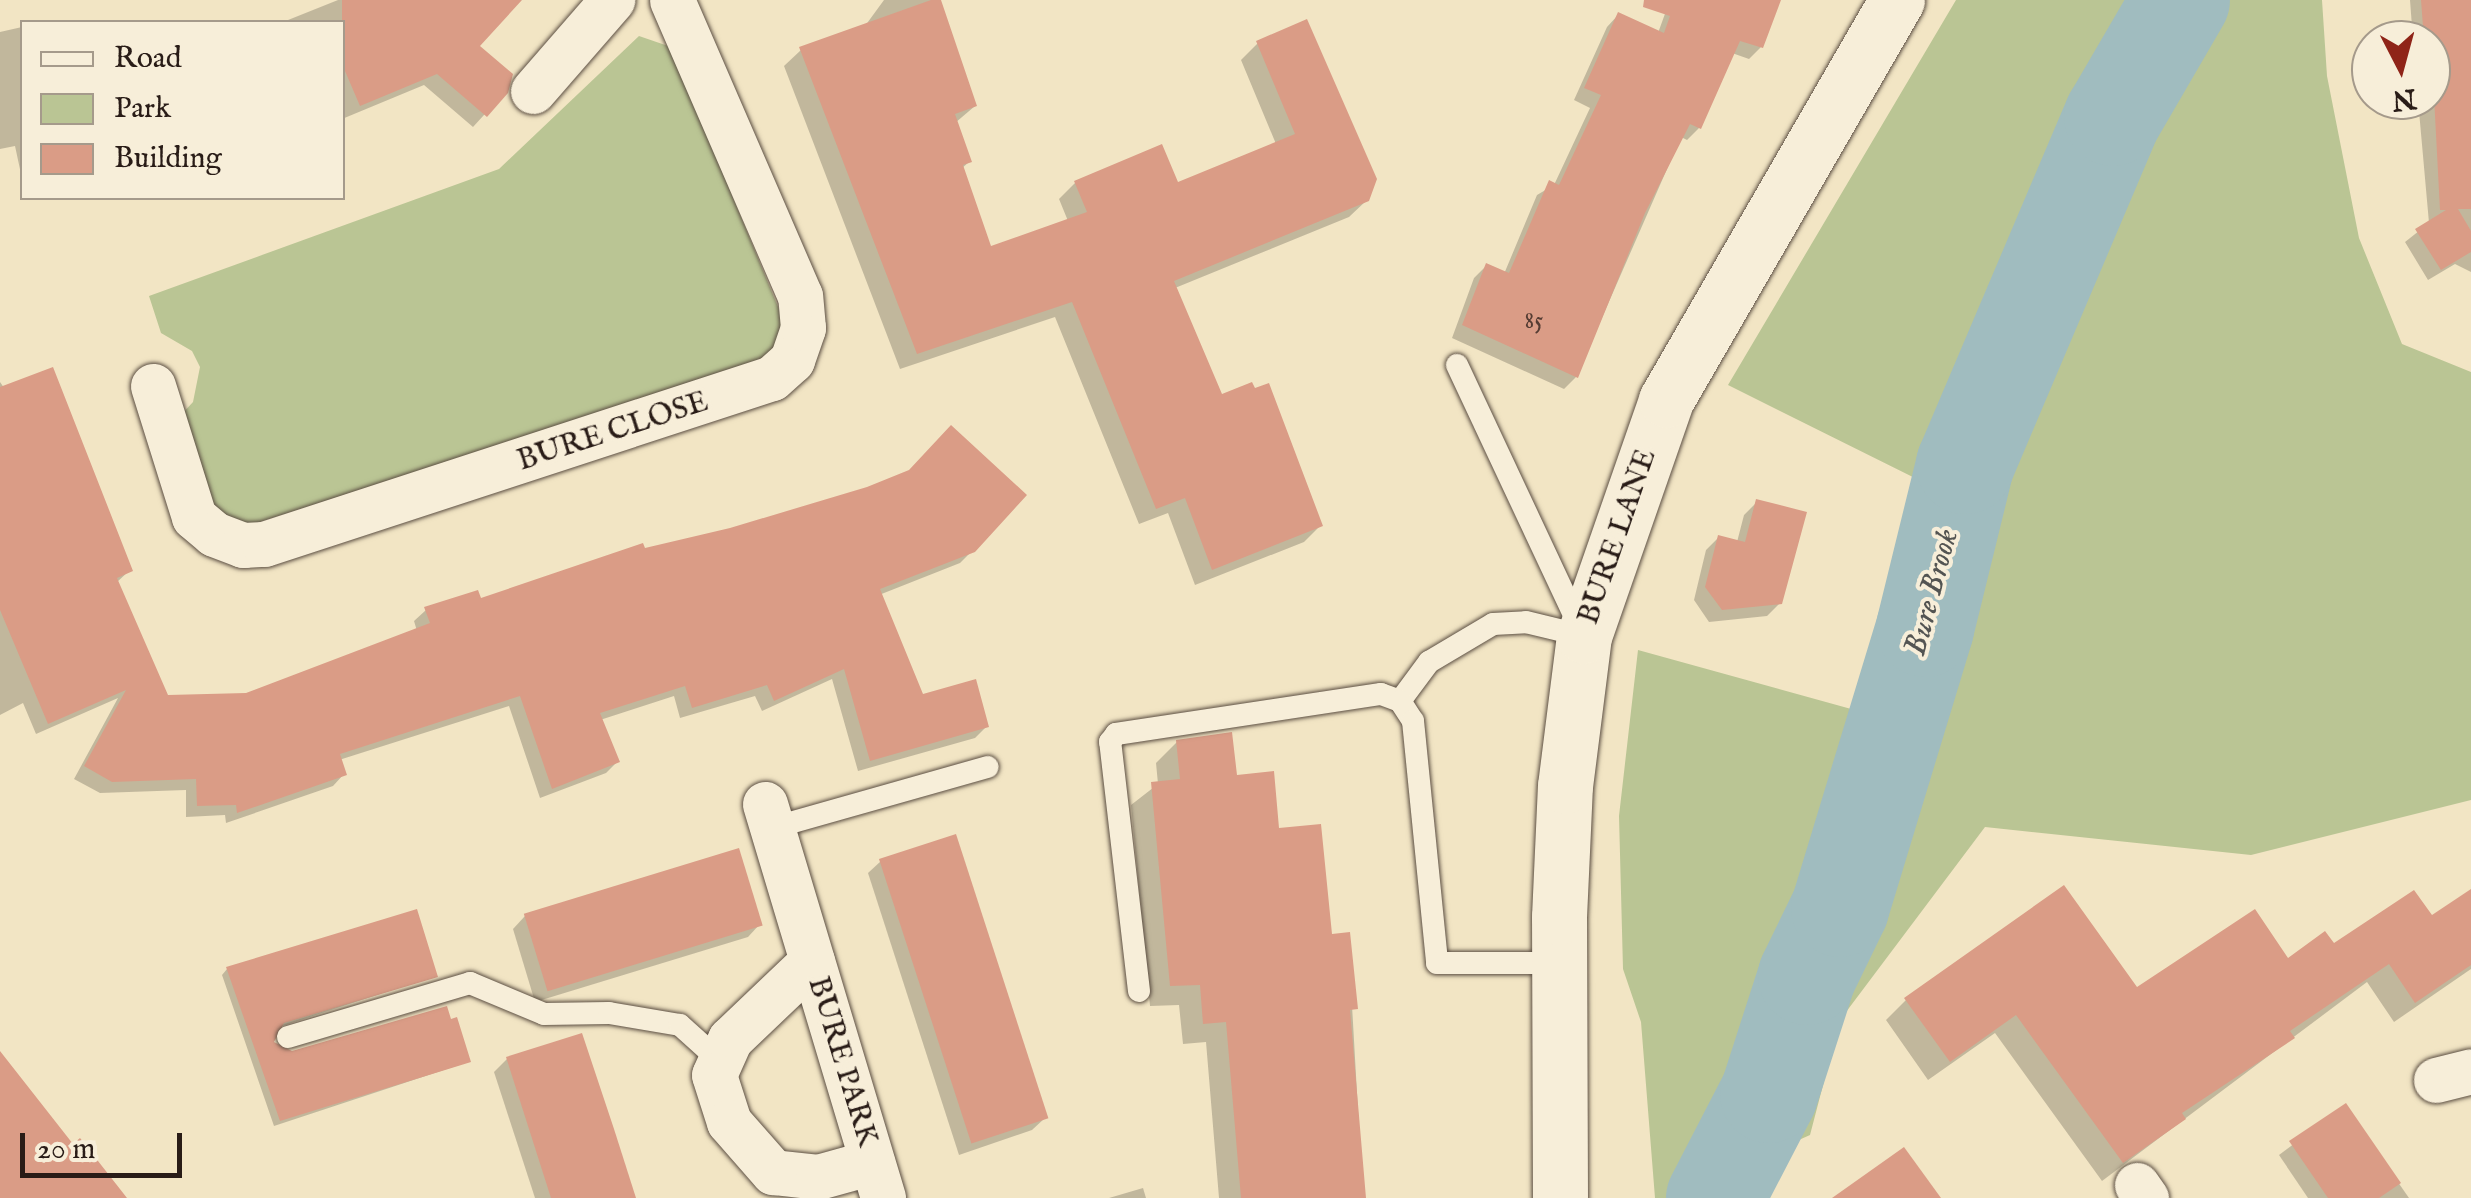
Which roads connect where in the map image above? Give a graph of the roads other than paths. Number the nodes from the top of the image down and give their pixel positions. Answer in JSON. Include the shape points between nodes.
{"nodes":[{"id":1,"x":612,"y":0,"type":"edge"},
{"id":2,"x":672,"y":0,"type":"edge"},
{"id":3,"x":1897,"y":0,"type":"edge"},
{"id":4,"x":533,"y":91,"type":"dead end"},
{"id":5,"x":1457,"y":365,"type":"dead end"},
{"id":6,"x":154,"y":386,"type":"dead end"},
{"id":7,"x":1584,"y":636,"type":"junction"},
{"id":8,"x":1400,"y":701,"type":"junction"},
{"id":9,"x":988,"y":767,"type":"dead end"},
{"id":10,"x":768,"y":816,"type":"joint"},
{"id":11,"x":812,"y":962,"type":"junction"},
{"id":12,"x":1559,"y":964,"type":"junction"},
{"id":13,"x":1139,"y":991,"type":"dead end"},
{"id":14,"x":288,"y":1037,"type":"dead end"},
{"id":15,"x":720,"y":1061,"type":"junction"},
{"id":16,"x":877,"y":1180,"type":"edge"},
{"id":17,"x":1560,"y":1198,"type":"edge"}],
"edges":[{"from":1,"to":4,"type":"street"},
{"from":2,"to":6,"type":"street","name":"BURE CLOSE","via":[[800,296],[803,328],[792,360],[772,378],[264,544],[242,545],[194,518]]},
{"from":3,"to":7,"type":"street","name":"BURE LANE","via":[[1666,400]]},
{"from":5,"to":7,"type":"lane"},
{"from":7,"to":8,"type":"lane","via":[[1526,622],[1493,624],[1430,662]]},
{"from":7,"to":12,"type":"street","name":"BURE LANE","via":[[1566,786]]},
{"from":8,"to":12,"type":"lane","via":[[1412,721],[1438,963]]},
{"from":8,"to":13,"type":"lane","via":[[1381,694],[1116,734],[1110,742]]},
{"from":9,"to":10,"type":"lane"},
{"from":10,"to":11,"type":"street","name":"BURE PARK"},
{"from":11,"to":15,"type":"street","name":"BURE PARK","via":[[730,1039]]},
{"from":11,"to":16,"type":"street","name":"BURE PARK"},
{"from":12,"to":17,"type":"street","name":"BURE LANE"},
{"from":14,"to":15,"type":"lane","via":[[470,983],[544,1014],[609,1013],[680,1025]]},
{"from":15,"to":16,"type":"street","name":"BURE PARK","via":[[714,1075],[729,1122],[773,1172]]}]}
